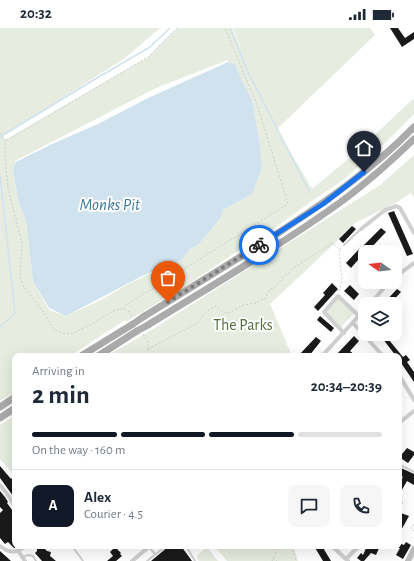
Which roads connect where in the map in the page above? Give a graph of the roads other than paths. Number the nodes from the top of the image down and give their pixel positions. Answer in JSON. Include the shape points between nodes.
{"nodes":[{"id":1,"x":414,"y":126,"type":"edge"},
{"id":2,"x":414,"y":139,"type":"edge"},
{"id":3,"x":361,"y":229,"type":"joint"},
{"id":4,"x":414,"y":233,"type":"edge"},
{"id":5,"x":344,"y":245,"type":"road end"},
{"id":6,"x":414,"y":263,"type":"edge"},
{"id":7,"x":402,"y":272,"type":"edge"},
{"id":8,"x":383,"y":289,"type":"edge"},
{"id":9,"x":376,"y":297,"type":"edge"},
{"id":10,"x":358,"y":315,"type":"edge"},
{"id":11,"x":358,"y":317,"type":"edge"},
{"id":12,"x":353,"y":323,"type":"junction"},
{"id":13,"x":344,"y":333,"type":"junction"},
{"id":14,"x":85,"y":353,"type":"edge"},
{"id":15,"x":103,"y":353,"type":"edge"},
{"id":16,"x":325,"y":353,"type":"edge"},
{"id":17,"x":380,"y":353,"type":"edge"},
{"id":18,"x":402,"y":380,"type":"edge"},
{"id":19,"x":12,"y":399,"type":"edge"},
{"id":20,"x":414,"y":400,"type":"edge"},
{"id":21,"x":0,"y":407,"type":"edge"},
{"id":22,"x":12,"y":410,"type":"edge"},
{"id":23,"x":414,"y":411,"type":"edge"},
{"id":24,"x":0,"y":418,"type":"edge"},
{"id":25,"x":402,"y":421,"type":"edge"},
{"id":26,"x":402,"y":466,"type":"edge"},
{"id":27,"x":414,"y":472,"type":"edge"},
{"id":28,"x":0,"y":485,"type":"edge"},
{"id":29,"x":12,"y":502,"type":"edge"},
{"id":30,"x":0,"y":546,"type":"edge"},
{"id":31,"x":22,"y":549,"type":"edge"},
{"id":32,"x":74,"y":549,"type":"edge"},
{"id":33,"x":146,"y":549,"type":"edge"},
{"id":34,"x":152,"y":549,"type":"edge"},
{"id":35,"x":162,"y":549,"type":"edge"},
{"id":36,"x":188,"y":549,"type":"edge"},
{"id":37,"x":335,"y":549,"type":"edge"},
{"id":38,"x":356,"y":549,"type":"edge"},
{"id":39,"x":414,"y":549,"type":"edge"},
{"id":40,"x":19,"y":552,"type":"junction"},
{"id":41,"x":155,"y":554,"type":"junction"},
{"id":42,"x":24,"y":559,"type":"edge"},
{"id":43,"x":347,"y":560,"type":"edge"},
{"id":44,"x":36,"y":561,"type":"edge"},
{"id":45,"x":83,"y":561,"type":"edge"},
{"id":46,"x":132,"y":561,"type":"edge"},
{"id":47,"x":147,"y":561,"type":"edge"},
{"id":48,"x":195,"y":561,"type":"edge"},
{"id":49,"x":408,"y":561,"type":"edge"}],
"edges":[{"from":1,"to":14,"type":"main road","bridge":true,"via":[[385,154],[323,204],[143,317],[133,320]]},
{"from":2,"to":15,"type":"main road","bridge":true,"via":[[391,161],[328,211]]},
{"from":3,"to":4,"type":"street","via":[[385,210],[396,206],[400,208]]},
{"from":3,"to":5,"type":"lane"},
{"from":6,"to":7,"type":"street"},
{"from":8,"to":9,"type":"street"},
{"from":10,"to":13,"type":"street","via":[[338,296],[324,312]]},
{"from":11,"to":12,"type":"street"},
{"from":12,"to":13,"type":"street"},
{"from":12,"to":17,"type":"street"},
{"from":13,"to":16,"type":"street"},
{"from":18,"to":20,"type":"street"},
{"from":19,"to":21,"type":"main road"},
{"from":22,"to":24,"type":"main road"},
{"from":23,"to":25,"type":"street"},
{"from":26,"to":27,"type":"lane"},
{"from":28,"to":29,"type":"street"},
{"from":30,"to":40,"type":"street","via":[[10,552]]},
{"from":31,"to":40,"type":"street"},
{"from":32,"to":45,"type":"lane"},
{"from":33,"to":46,"type":"street"},
{"from":34,"to":41,"type":"lane"},
{"from":35,"to":41,"type":"lane"},
{"from":36,"to":48,"type":"lane"},
{"from":37,"to":43,"type":"street"},
{"from":38,"to":43,"type":"street"},
{"from":39,"to":49,"type":"main road"},
{"from":40,"to":42,"type":"street"},
{"from":41,"to":47,"type":"lane"},
{"from":42,"to":44,"type":"lane","via":[[28,555],[33,556]]}]}
